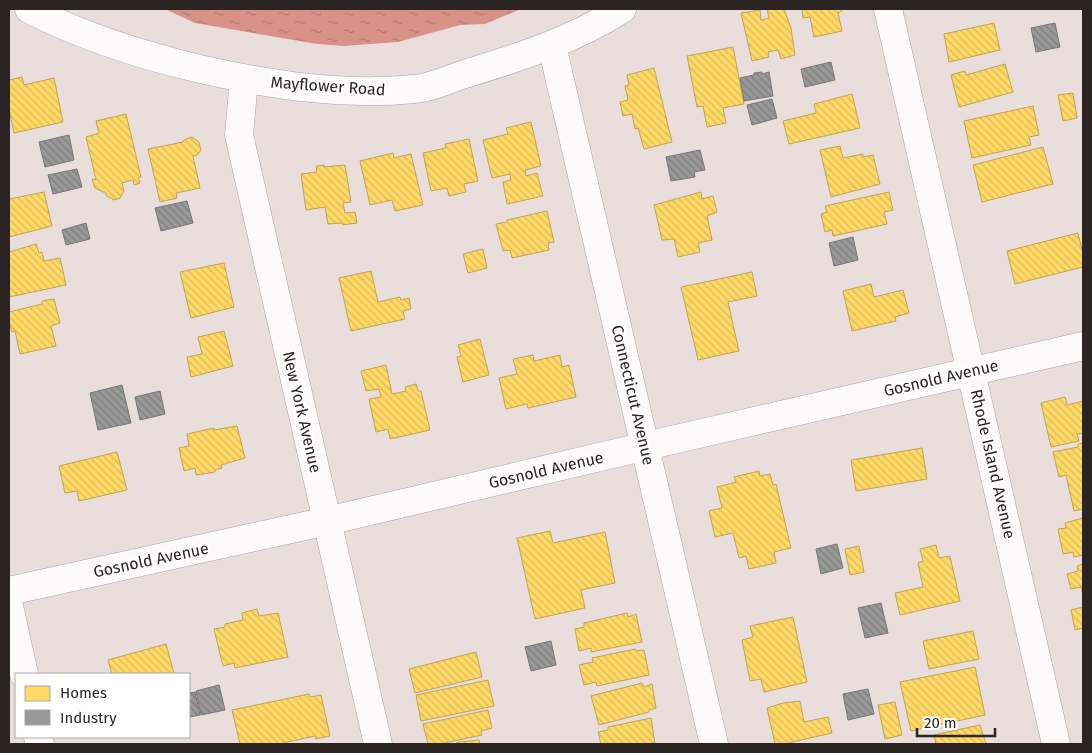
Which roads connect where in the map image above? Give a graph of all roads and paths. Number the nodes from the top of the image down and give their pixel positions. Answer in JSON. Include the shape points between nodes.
{"nodes":[{"id":1,"x":29,"y":9,"type":"edge"},
{"id":2,"x":622,"y":9,"type":"edge"},
{"id":3,"x":888,"y":9,"type":"edge"},
{"id":4,"x":552,"y":46,"type":"junction"},
{"id":5,"x":244,"y":79,"type":"junction"},
{"id":6,"x":1083,"y":346,"type":"edge"},
{"id":7,"x":972,"y":371,"type":"junction"},
{"id":8,"x":645,"y":446,"type":"junction"},
{"id":9,"x":327,"y":521,"type":"junction"},
{"id":10,"x":9,"y":591,"type":"edge"},
{"id":11,"x":9,"y":606,"type":"edge"},
{"id":12,"x":24,"y":673,"type":"edge"},
{"id":13,"x":378,"y":744,"type":"edge"},
{"id":14,"x":714,"y":744,"type":"edge"},
{"id":15,"x":1056,"y":744,"type":"edge"}],
"edges":[{"from":1,"to":5,"type":"street","name":"Mayflower Road","via":[[106,43]]},
{"from":2,"to":4,"type":"street","name":"Mayflower Road"},
{"from":3,"to":7,"type":"street","name":"Rhode Island Avenue"},
{"from":4,"to":5,"type":"street","name":"Mayflower Road","via":[[417,89],[310,88]]},
{"from":4,"to":8,"type":"street","name":"Connecticut Avenue"},
{"from":5,"to":9,"type":"street","name":"New York Avenue","via":[[239,135]]},
{"from":6,"to":7,"type":"street","name":"Gosnold Avenue"},
{"from":7,"to":8,"type":"street","name":"Gosnold Avenue"},
{"from":7,"to":15,"type":"street","name":"Rhode Island Avenue"},
{"from":8,"to":9,"type":"street","name":"Gosnold Avenue"},
{"from":8,"to":14,"type":"street","name":"Connecticut Avenue"},
{"from":9,"to":10,"type":"street","name":"Gosnold Avenue"},
{"from":9,"to":13,"type":"street","name":"New York Avenue"},
{"from":11,"to":12,"type":"street"}]}
